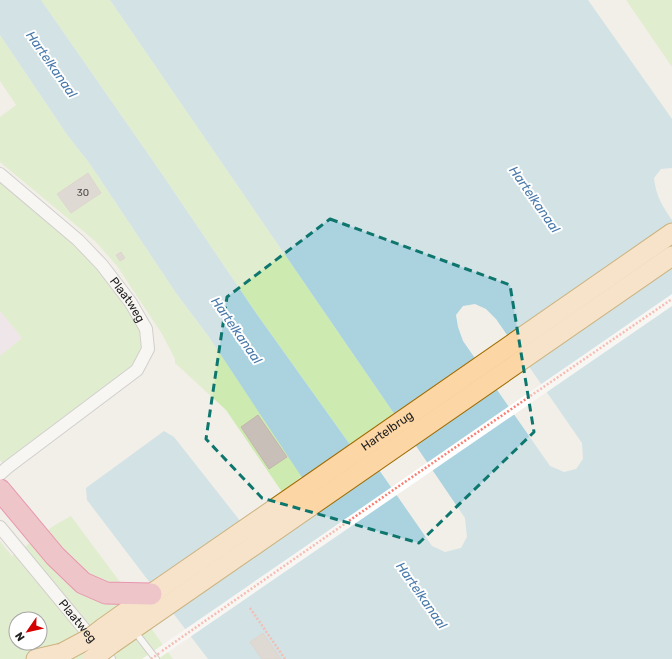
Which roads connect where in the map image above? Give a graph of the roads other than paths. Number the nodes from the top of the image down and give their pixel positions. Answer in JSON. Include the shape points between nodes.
{"nodes":[{"id":1,"x":0,"y":174,"type":"edge"},
{"id":2,"x":672,"y":233,"type":"edge"},
{"id":3,"x":672,"y":256,"type":"edge"},
{"id":4,"x":0,"y":474,"type":"edge"},
{"id":5,"x":0,"y":490,"type":"edge"},
{"id":6,"x":0,"y":527,"type":"edge"},
{"id":7,"x":151,"y":594,"type":"junction"},
{"id":8,"x":139,"y":637,"type":"dead end"},
{"id":9,"x":108,"y":643,"type":"edge"},
{"id":10,"x":36,"y":659,"type":"edge"},
{"id":11,"x":92,"y":659,"type":"edge"},
{"id":12,"x":156,"y":659,"type":"edge"}],
"edges":[{"from":1,"to":4,"type":"street","name":"Plaatweg","via":[[78,240],[102,265],[146,329],[148,349],[137,370]]},
{"from":2,"to":7,"type":"main road","name":"Hartelbrug"},
{"from":3,"to":9,"type":"main road","name":"Hartelbrug"},
{"from":5,"to":7,"type":"highway","via":[[55,556],[83,583],[106,593]]},
{"from":6,"to":9,"type":"street","name":"Plaatweg"},
{"from":7,"to":9,"type":"main road","name":"Hartelbrug"},
{"from":8,"to":12,"type":"lane"},
{"from":9,"to":10,"type":"main road","bridge":true,"via":[[90,638],[62,653]]},
{"from":9,"to":11,"type":"main road","bridge":true}]}
